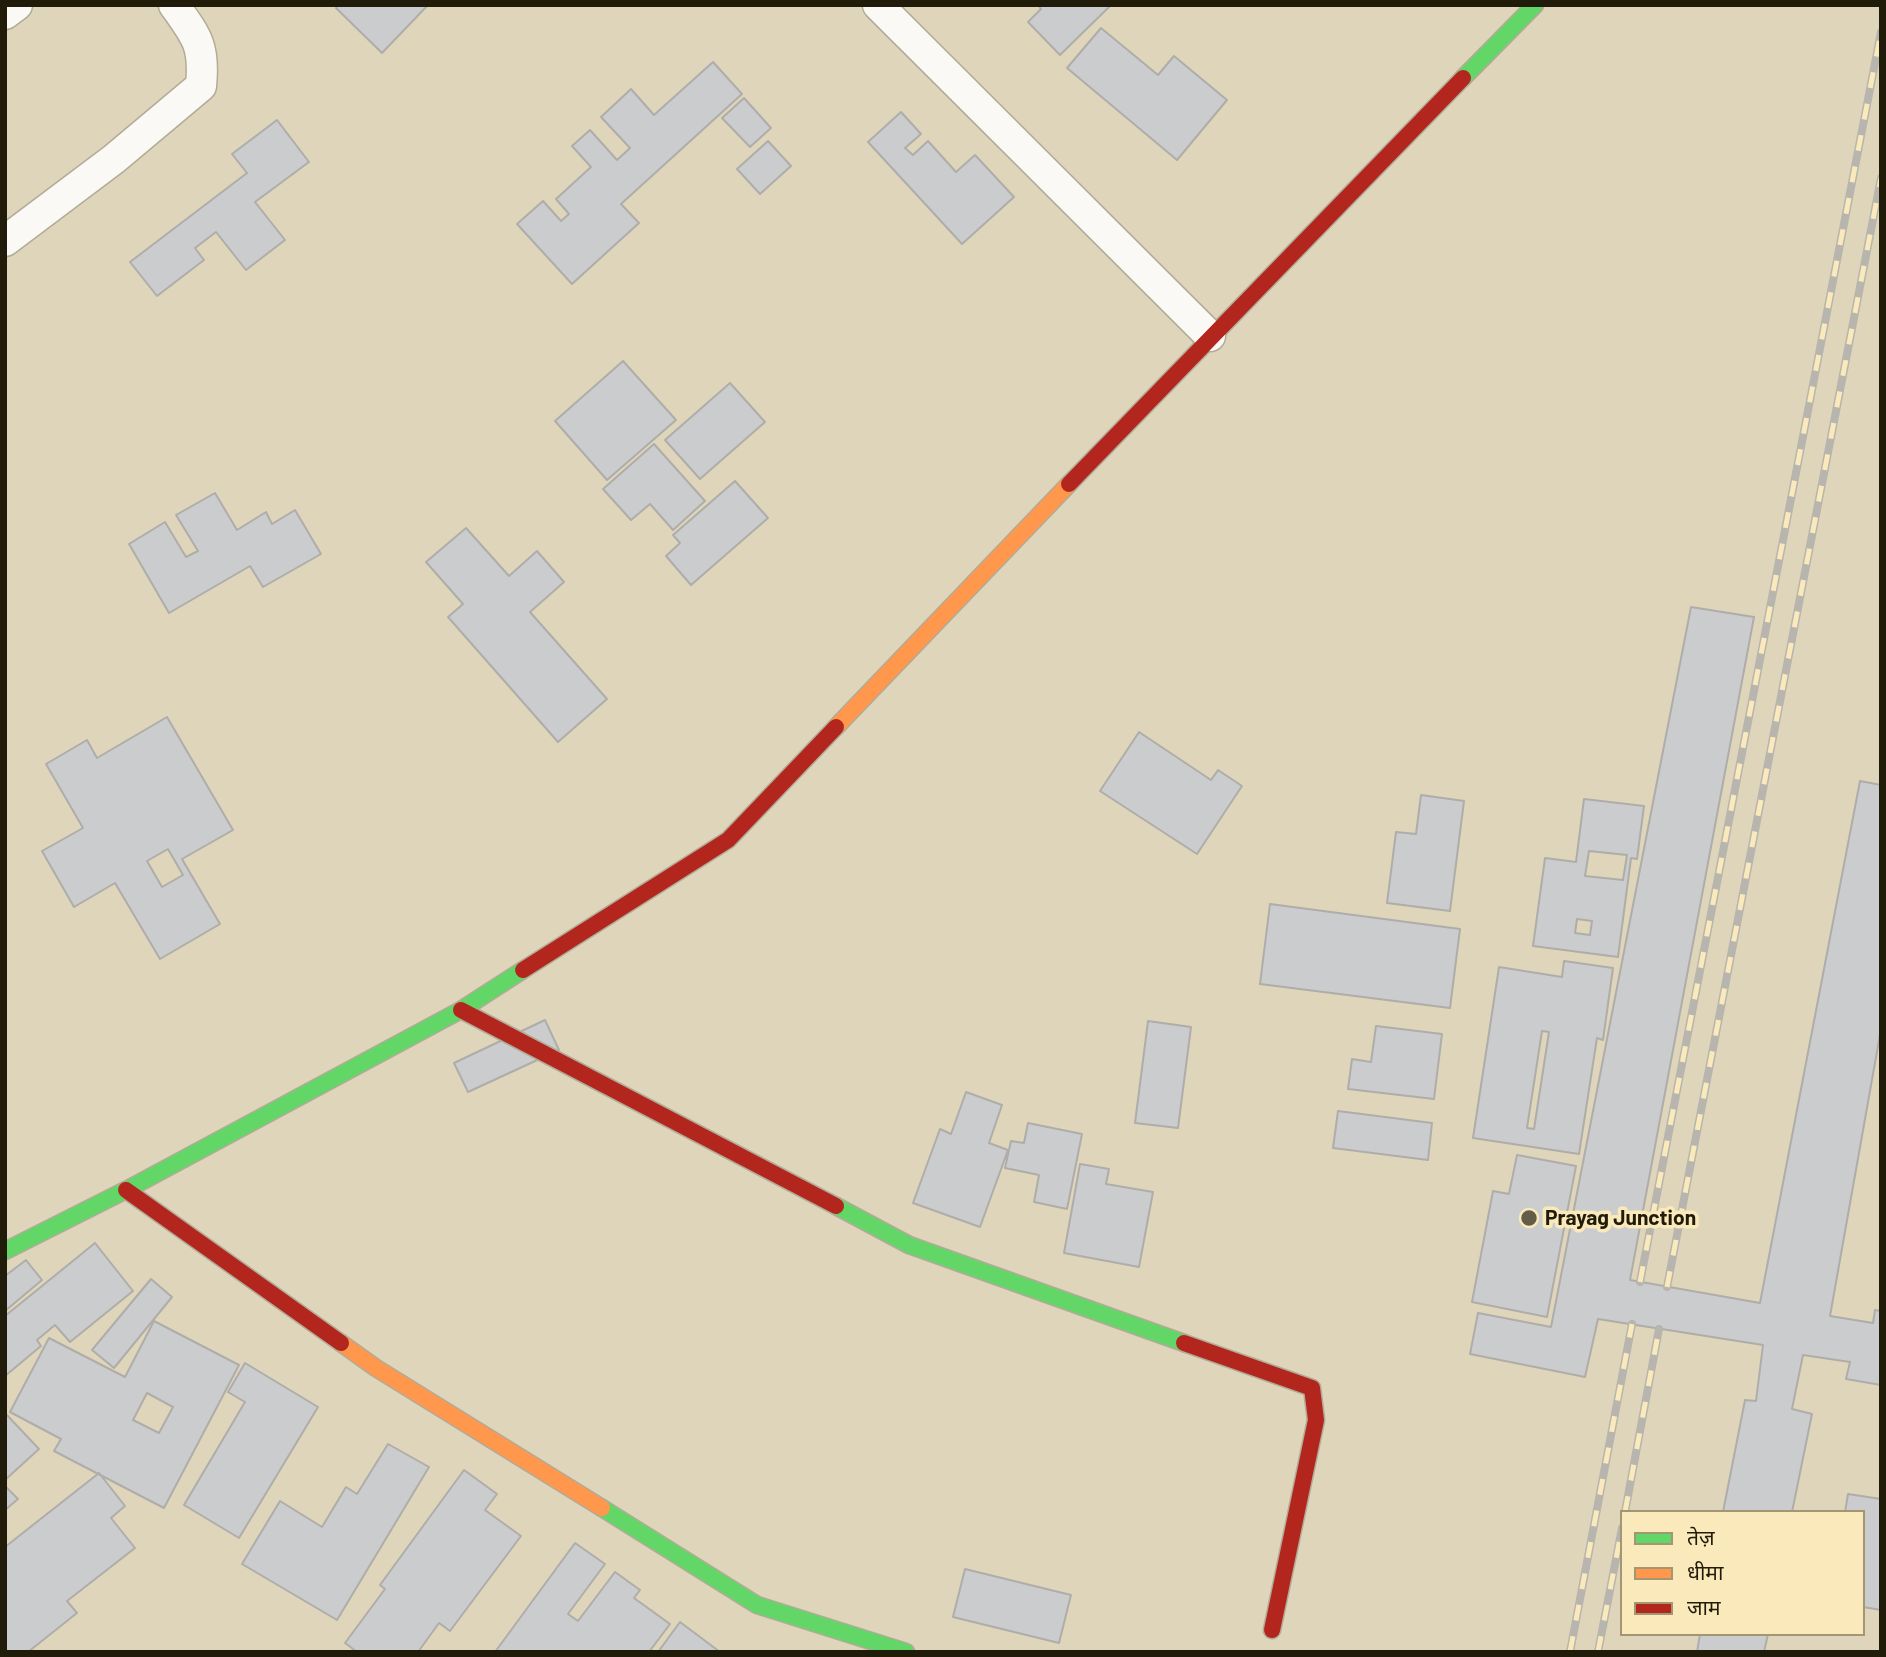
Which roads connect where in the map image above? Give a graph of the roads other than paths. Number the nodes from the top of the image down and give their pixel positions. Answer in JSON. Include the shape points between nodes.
{"nodes":[{"id":1,"x":17,"y":5,"type":"edge"},
{"id":2,"x":174,"y":5,"type":"edge"},
{"id":3,"x":878,"y":5,"type":"edge"},
{"id":4,"x":1535,"y":5,"type":"edge"},
{"id":5,"x":5,"y":14,"type":"edge"},
{"id":6,"x":5,"y":241,"type":"edge"},
{"id":7,"x":1210,"y":336,"type":"junction"},
{"id":8,"x":461,"y":1010,"type":"junction"},
{"id":9,"x":126,"y":1190,"type":"junction"},
{"id":10,"x":5,"y":1251,"type":"edge"},
{"id":11,"x":1272,"y":1630,"type":"dead end"},
{"id":12,"x":835,"y":1642,"type":"edge"},
{"id":13,"x":906,"y":1652,"type":"edge"}],
"edges":[{"from":1,"to":5,"type":"street"},
{"from":2,"to":6,"type":"street","via":[[197,36],[203,62],[201,86]]},
{"from":3,"to":7,"type":"street"},
{"from":4,"to":7,"type":"street"},
{"from":7,"to":8,"type":"street","via":[[728,840]]},
{"from":8,"to":9,"type":"street"},
{"from":8,"to":11,"type":"street","via":[[909,1245],[1312,1388],[1315,1420]]},
{"from":9,"to":10,"type":"street"},
{"from":9,"to":12,"type":"street","via":[[376,1368],[757,1605]]},
{"from":12,"to":13,"type":"street"}]}
